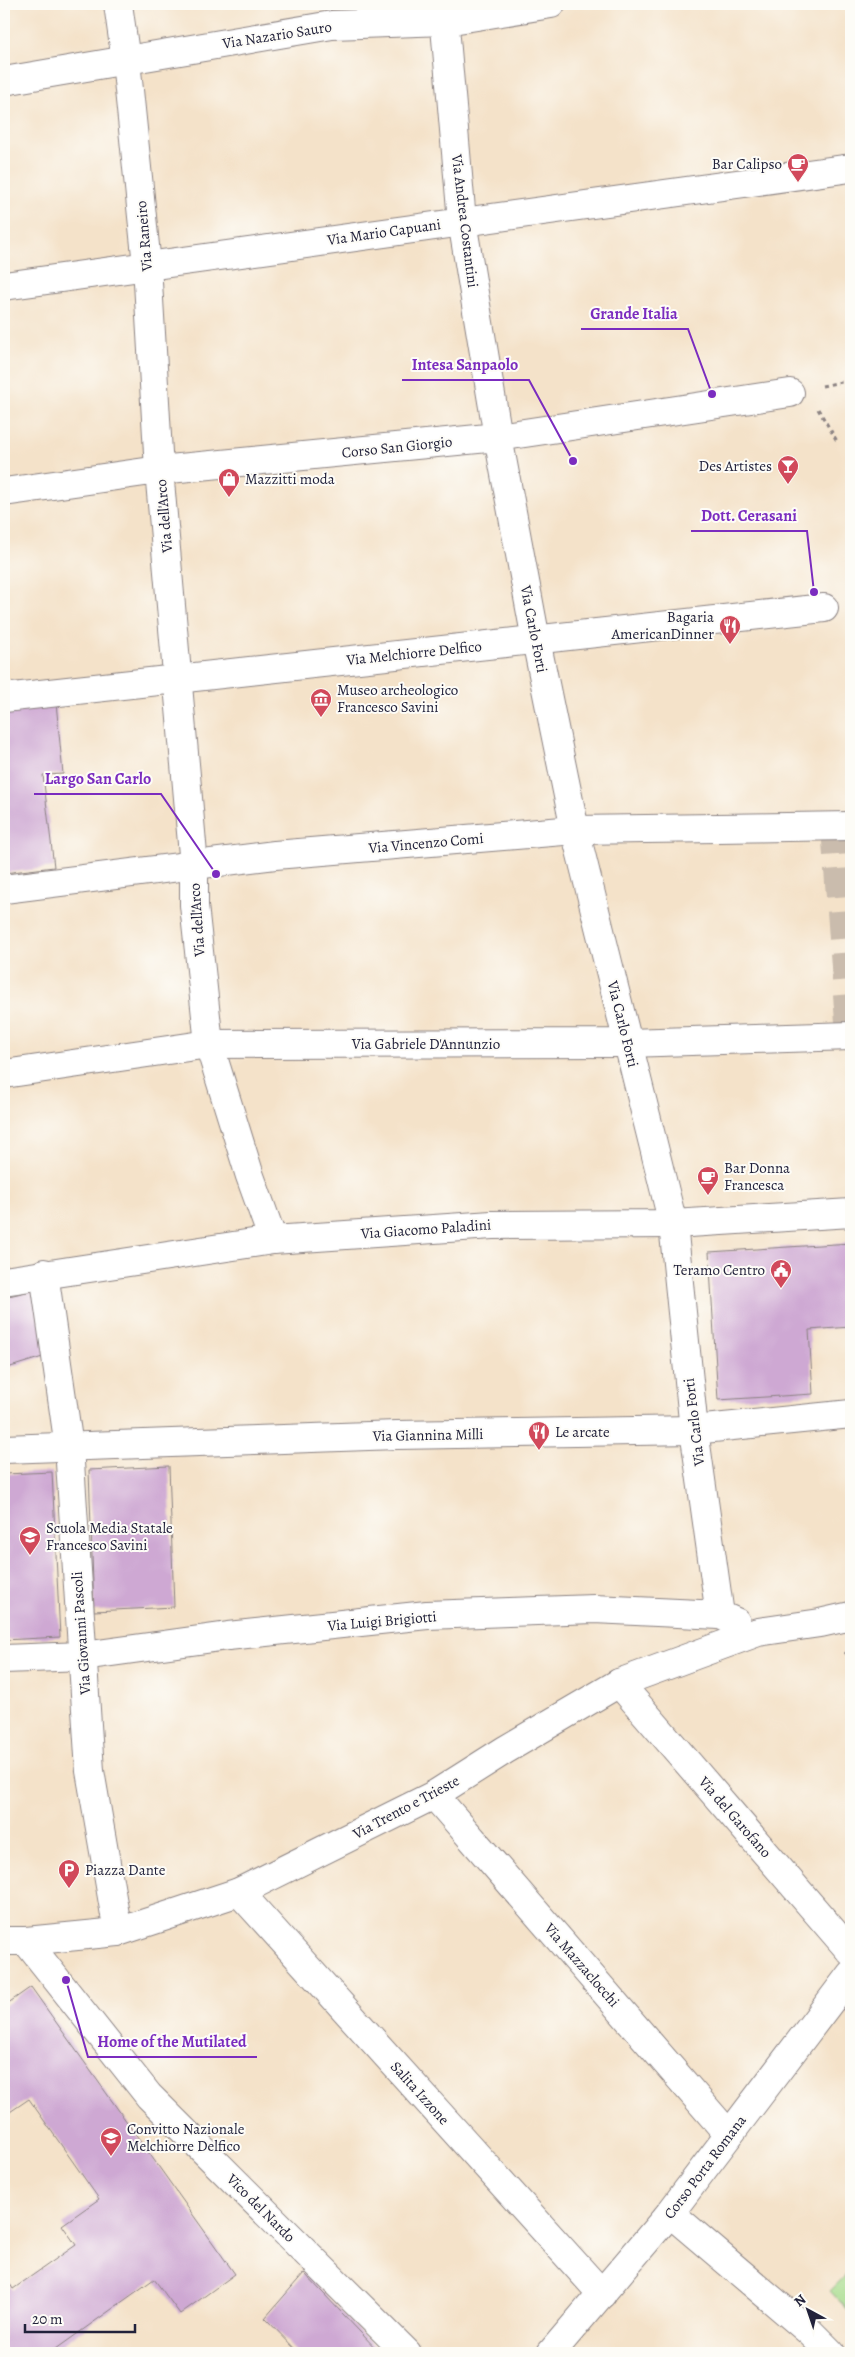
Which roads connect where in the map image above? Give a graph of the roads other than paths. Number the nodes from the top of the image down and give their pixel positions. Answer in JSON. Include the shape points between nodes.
{"nodes":[{"id":1,"x":118,"y":4,"type":"edge"},
{"id":2,"x":552,"y":4,"type":"edge"},
{"id":3,"x":444,"y":13,"type":"edge"},
{"id":4,"x":126,"y":61,"type":"junction"},
{"id":5,"x":4,"y":81,"type":"edge"},
{"id":6,"x":851,"y":168,"type":"edge"},
{"id":7,"x":462,"y":221,"type":"junction"},
{"id":8,"x":147,"y":265,"type":"junction"},
{"id":9,"x":4,"y":286,"type":"edge"},
{"id":10,"x":790,"y":393,"type":"dead end"},
{"id":11,"x":498,"y":437,"type":"junction"},
{"id":12,"x":159,"y":470,"type":"junction"},
{"id":13,"x":4,"y":492,"type":"edge"},
{"id":14,"x":824,"y":608,"type":"dead end"},
{"id":15,"x":536,"y":640,"type":"junction"},
{"id":16,"x":179,"y":679,"type":"junction"},
{"id":17,"x":4,"y":698,"type":"edge"},
{"id":18,"x":851,"y":826,"type":"edge"},
{"id":19,"x":575,"y":830,"type":"junction"},
{"id":20,"x":194,"y":866,"type":"junction"},
{"id":21,"x":4,"y":889,"type":"edge"},
{"id":22,"x":851,"y":1036,"type":"edge"},
{"id":23,"x":628,"y":1043,"type":"junction"},
{"id":24,"x":208,"y":1044,"type":"junction"},
{"id":25,"x":4,"y":1074,"type":"edge"},
{"id":26,"x":851,"y":1213,"type":"edge"},
{"id":27,"x":673,"y":1224,"type":"junction"},
{"id":28,"x":273,"y":1240,"type":"junction"},
{"id":29,"x":44,"y":1273,"type":"junction"},
{"id":30,"x":4,"y":1281,"type":"edge"},
{"id":31,"x":851,"y":1414,"type":"edge"},
{"id":32,"x":694,"y":1430,"type":"junction"},
{"id":33,"x":69,"y":1447,"type":"junction"},
{"id":34,"x":4,"y":1449,"type":"edge"},
{"id":35,"x":720,"y":1615,"type":"junction"},
{"id":36,"x":851,"y":1616,"type":"edge"},
{"id":37,"x":758,"y":1632,"type":"junction"},
{"id":38,"x":83,"y":1656,"type":"junction"},
{"id":39,"x":4,"y":1659,"type":"edge"},
{"id":40,"x":619,"y":1683,"type":"junction"},
{"id":41,"x":434,"y":1795,"type":"junction"},
{"id":42,"x":238,"y":1892,"type":"junction"},
{"id":43,"x":118,"y":1932,"type":"junction"},
{"id":44,"x":15,"y":1941,"type":"edge"},
{"id":45,"x":851,"y":1952,"type":"edge"},
{"id":46,"x":851,"y":1974,"type":"edge"},
{"id":47,"x":729,"y":2135,"type":"junction"},
{"id":48,"x":670,"y":2214,"type":"junction"},
{"id":49,"x":602,"y":2294,"type":"junction"},
{"id":50,"x":407,"y":2353,"type":"edge"},
{"id":51,"x":551,"y":2353,"type":"edge"},
{"id":52,"x":831,"y":2353,"type":"edge"}],
"edges":[{"from":1,"to":4,"type":"street","name":"Via Raneiro"},
{"from":2,"to":3,"type":"street","name":"Via Nazario Sauro"},
{"from":3,"to":4,"type":"street","name":"Via Nazario Sauro","via":[[332,25]]},
{"from":3,"to":7,"type":"street","name":"Via Andrea Costantini"},
{"from":4,"to":5,"type":"street","name":"Via Nazario Sauro"},
{"from":4,"to":8,"type":"street","name":"Via Raneiro"},
{"from":6,"to":7,"type":"street","name":"Via Mario Capuani"},
{"from":7,"to":8,"type":"street","name":"Via Mario Capuani"},
{"from":7,"to":11,"type":"street","name":"Via Andrea Costantini"},
{"from":8,"to":9,"type":"street","name":"Via Mario Capuani"},
{"from":8,"to":12,"type":"street","name":"Via Raneiro"},
{"from":10,"to":11,"type":"street","name":"Corso San Giorgio"},
{"from":11,"to":12,"type":"street","name":"Corso San Giorgio"},
{"from":11,"to":15,"type":"street","name":"Via Carlo Forti"},
{"from":12,"to":13,"type":"street","name":"Corso San Giorgio"},
{"from":12,"to":16,"type":"street","name":"Via dell'Arco"},
{"from":14,"to":15,"type":"street","name":"Via Melchiorre Delfico"},
{"from":15,"to":16,"type":"street","name":"Via Melchiorre Delfico"},
{"from":15,"to":19,"type":"street","name":"Via Carlo Forti"},
{"from":16,"to":17,"type":"street","name":"Via Melchiorre Delfico"},
{"from":16,"to":20,"type":"street","name":"Via dell'Arco"},
{"from":18,"to":19,"type":"street","name":"Via Vincenzo Comi"},
{"from":19,"to":20,"type":"street","name":"Via Vincenzo Comi","via":[[275,855]]},
{"from":19,"to":23,"type":"street","name":"Via Carlo Forti"},
{"from":20,"to":21,"type":"street","name":"Via Vincenzo Comi"},
{"from":20,"to":24,"type":"street","name":"Via dell'Arco","via":[[194,905]]},
{"from":22,"to":23,"type":"street","name":"Via Gabriele D'Annunzio"},
{"from":23,"to":24,"type":"street","name":"Via Gabriele D'Annunzio"},
{"from":23,"to":27,"type":"street","name":"Via Carlo Forti"},
{"from":24,"to":25,"type":"street","name":"Via Gabriele D'Annunzio"},
{"from":24,"to":28,"type":"street","name":"Via dell'Arco"},
{"from":26,"to":27,"type":"street","name":"Via Giacomo Paladini"},
{"from":27,"to":28,"type":"street","name":"Via Giacomo Paladini","via":[[492,1225]]},
{"from":27,"to":32,"type":"street","name":"Via Carlo Forti"},
{"from":28,"to":29,"type":"street","name":"Via Giacomo Paladini"},
{"from":29,"to":30,"type":"street","name":"Via Giacomo Paladini"},
{"from":29,"to":33,"type":"street","name":"Via Giovanni Pascoli"},
{"from":31,"to":32,"type":"street","name":"Via Giannina Milli"},
{"from":32,"to":33,"type":"street","name":"Via Giannina Milli","via":[[397,1435]]},
{"from":32,"to":35,"type":"street","name":"Via Carlo Forti"},
{"from":33,"to":34,"type":"street","name":"Via Giannina Milli"},
{"from":33,"to":38,"type":"street","name":"Via Giovanni Pascoli"},
{"from":35,"to":37,"type":"street","name":"Via Luigi Brigiotti"},
{"from":35,"to":38,"type":"street","name":"Via Luigi Brigiotti","via":[[594,1609],[427,1615],[228,1636]]},
{"from":36,"to":37,"type":"street","name":"Via Trento e Trieste"},
{"from":37,"to":40,"type":"street","name":"Via Trento e Trieste"},
{"from":38,"to":39,"type":"street","name":"Via Luigi Brigiotti"},
{"from":38,"to":43,"type":"street","name":"Via Giovanni Pascoli","via":[[90,1771]]},
{"from":40,"to":41,"type":"street","name":"Via Trento e Trieste"},
{"from":40,"to":45,"type":"street","name":"Via del Garofano"},
{"from":41,"to":42,"type":"street","name":"Via Trento e Trieste"},
{"from":41,"to":47,"type":"street","name":"Via Mazzaclocchi"},
{"from":42,"to":43,"type":"street","name":"Via Trento e Trieste"},
{"from":42,"to":49,"type":"street","name":"Salita Izzone"},
{"from":43,"to":44,"type":"street","name":"Via Trento e Trieste"},
{"from":44,"to":50,"type":"street","name":"Vico del Nardo","via":[[149,2096]]},
{"from":46,"to":47,"type":"street","name":"Corso Porta Romana"},
{"from":47,"to":48,"type":"street","name":"Corso Porta Romana"},
{"from":48,"to":49,"type":"street","name":"Corso Porta Romana"},
{"from":48,"to":52,"type":"street"},
{"from":49,"to":51,"type":"street","name":"Corso Porta Romana"}]}
